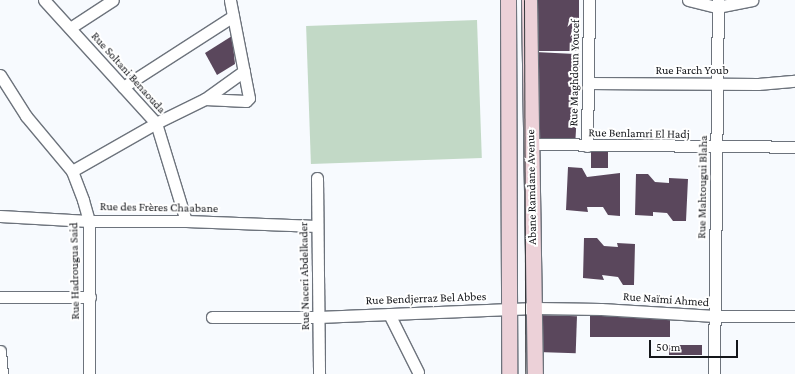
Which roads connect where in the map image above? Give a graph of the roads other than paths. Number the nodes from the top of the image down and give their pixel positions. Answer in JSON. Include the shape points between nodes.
{"nodes":[{"id":1,"x":44,"y":0,"type":"edge"},
{"id":2,"x":113,"y":0,"type":"edge"},
{"id":3,"x":230,"y":0,"type":"edge"},
{"id":4,"x":508,"y":0,"type":"edge"},
{"id":5,"x":529,"y":0,"type":"edge"},
{"id":6,"x":589,"y":0,"type":"edge"},
{"id":7,"x":688,"y":0,"type":"edge"},
{"id":8,"x":752,"y":0,"type":"edge"},
{"id":9,"x":718,"y":4,"type":"edge"},
{"id":10,"x":233,"y":16,"type":"junction"},
{"id":11,"x":70,"y":28,"type":"junction"},
{"id":12,"x":244,"y":71,"type":"junction"},
{"id":13,"x":0,"y":75,"type":"edge"},
{"id":14,"x":795,"y":81,"type":"edge"},
{"id":15,"x":588,"y":83,"type":"junction"},
{"id":16,"x":717,"y":84,"type":"junction"},
{"id":17,"x":123,"y":87,"type":"junction"},
{"id":18,"x":205,"y":99,"type":"junction"},
{"id":19,"x":156,"y":123,"type":"junction"},
{"id":20,"x":530,"y":144,"type":"junction"},
{"id":21,"x":587,"y":146,"type":"junction"},
{"id":22,"x":795,"y":147,"type":"edge"},
{"id":23,"x":717,"y":148,"type":"junction"},
{"id":24,"x":72,"y":171,"type":"junction"},
{"id":25,"x":317,"y":178,"type":"dead end"},
{"id":26,"x":0,"y":216,"type":"edge"},
{"id":27,"x":89,"y":221,"type":"junction"},
{"id":28,"x":186,"y":221,"type":"junction"},
{"id":29,"x":317,"y":226,"type":"junction"},
{"id":30,"x":90,"y":296,"type":"junction"},
{"id":31,"x":0,"y":297,"type":"edge"},
{"id":32,"x":535,"y":308,"type":"junction"},
{"id":33,"x":509,"y":309,"type":"junction"},
{"id":34,"x":389,"y":314,"type":"junction"},
{"id":35,"x":715,"y":316,"type":"junction"},
{"id":36,"x":795,"y":316,"type":"edge"},
{"id":37,"x":212,"y":317,"type":"dead end"},
{"id":38,"x":318,"y":317,"type":"junction"},
{"id":39,"x":0,"y":351,"type":"edge"},
{"id":40,"x":418,"y":372,"type":"dead end"},
{"id":41,"x":2,"y":374,"type":"edge"},
{"id":42,"x":89,"y":374,"type":"edge"},
{"id":43,"x":319,"y":374,"type":"edge"},
{"id":44,"x":509,"y":374,"type":"edge"},
{"id":45,"x":535,"y":374,"type":"edge"},
{"id":46,"x":714,"y":374,"type":"edge"}],
"edges":[{"from":1,"to":11,"type":"street","name":"Rue Soltani Benaouda"},
{"from":2,"to":11,"type":"street"},
{"from":3,"to":10,"type":"street"},
{"from":4,"to":33,"type":"main road","name":"Abane Ramdane Avenue"},
{"from":5,"to":20,"type":"main road","name":"Abane Ramdane Avenue"},
{"from":6,"to":15,"type":"street","name":"Rue Maghdoun Youcef"},
{"from":7,"to":9,"type":"street"},
{"from":8,"to":9,"type":"street"},
{"from":9,"to":16,"type":"street","name":"Rue Mahtougui Blaha"},
{"from":10,"to":12,"type":"street"},
{"from":10,"to":17,"type":"street"},
{"from":11,"to":17,"type":"street","name":"Rue Soltani Benaouda"},
{"from":12,"to":18,"type":"street"},
{"from":12,"to":18,"type":"street","via":[[248,100]]},
{"from":13,"to":24,"type":"street","name":"Rue Hadrougua Said","via":[[26,116]]},
{"from":14,"to":16,"type":"street","name":"Rue Farch Youb"},
{"from":15,"to":16,"type":"street","name":"Rue Farch Youb"},
{"from":15,"to":21,"type":"street","name":"Rue Maghdoun Youcef"},
{"from":16,"to":23,"type":"street","name":"Rue Mahtougui Blaha"},
{"from":17,"to":19,"type":"street","name":"Rue Soltani Benaouda"},
{"from":18,"to":19,"type":"street"},
{"from":19,"to":24,"type":"street"},
{"from":19,"to":28,"type":"street","name":"Rue Soltani Benaouda"},
{"from":20,"to":21,"type":"street","name":"Rue Benlamri El Hadj"},
{"from":20,"to":32,"type":"main road","name":"Abane Ramdane Avenue"},
{"from":21,"to":23,"type":"street","name":"Rue Benlamri El Hadj"},
{"from":22,"to":23,"type":"street","name":"Rue Benlamri El Hadj"},
{"from":23,"to":35,"type":"street","name":"Rue Mahtougui Blaha"},
{"from":24,"to":27,"type":"street","name":"Rue Hadrougua Said"},
{"from":25,"to":29,"type":"street","name":"Rue Naceri Abdelkader"},
{"from":26,"to":27,"type":"street","name":"Rue des Frères Chaabane"},
{"from":27,"to":28,"type":"street","name":"Rue des Frères Chaabane"},
{"from":27,"to":30,"type":"street","name":"Rue Hadrougua Said"},
{"from":28,"to":29,"type":"street","name":"Rue des Frères Chaabane"},
{"from":29,"to":38,"type":"street","name":"Rue Naceri Abdelkader"},
{"from":30,"to":31,"type":"street"},
{"from":30,"to":42,"type":"street","name":"Rue Hadrougua Said"},
{"from":32,"to":33,"type":"street","name":"Rue Bendjerraz Bel Abbes"},
{"from":32,"to":35,"type":"street","name":"Rue Naïmi Ahmed"},
{"from":32,"to":45,"type":"main road","name":"Abane Ramdane Avenue"},
{"from":33,"to":34,"type":"street","name":"Rue Bendjerraz Bel Abbes"},
{"from":33,"to":44,"type":"main road","name":"Abane Ramdane Avenue"},
{"from":34,"to":38,"type":"street","name":"Rue Bendjerraz Bel Abbes"},
{"from":34,"to":40,"type":"street"},
{"from":35,"to":36,"type":"street","name":"Rue Naïmi Ahmed"},
{"from":35,"to":46,"type":"street","name":"Rue Mahtougui Blaha"},
{"from":37,"to":38,"type":"street","name":"Rue Bendjerraz Bel Abbes"},
{"from":38,"to":43,"type":"street","name":"Rue Naceri Abdelkader"},
{"from":39,"to":41,"type":"street"}]}
